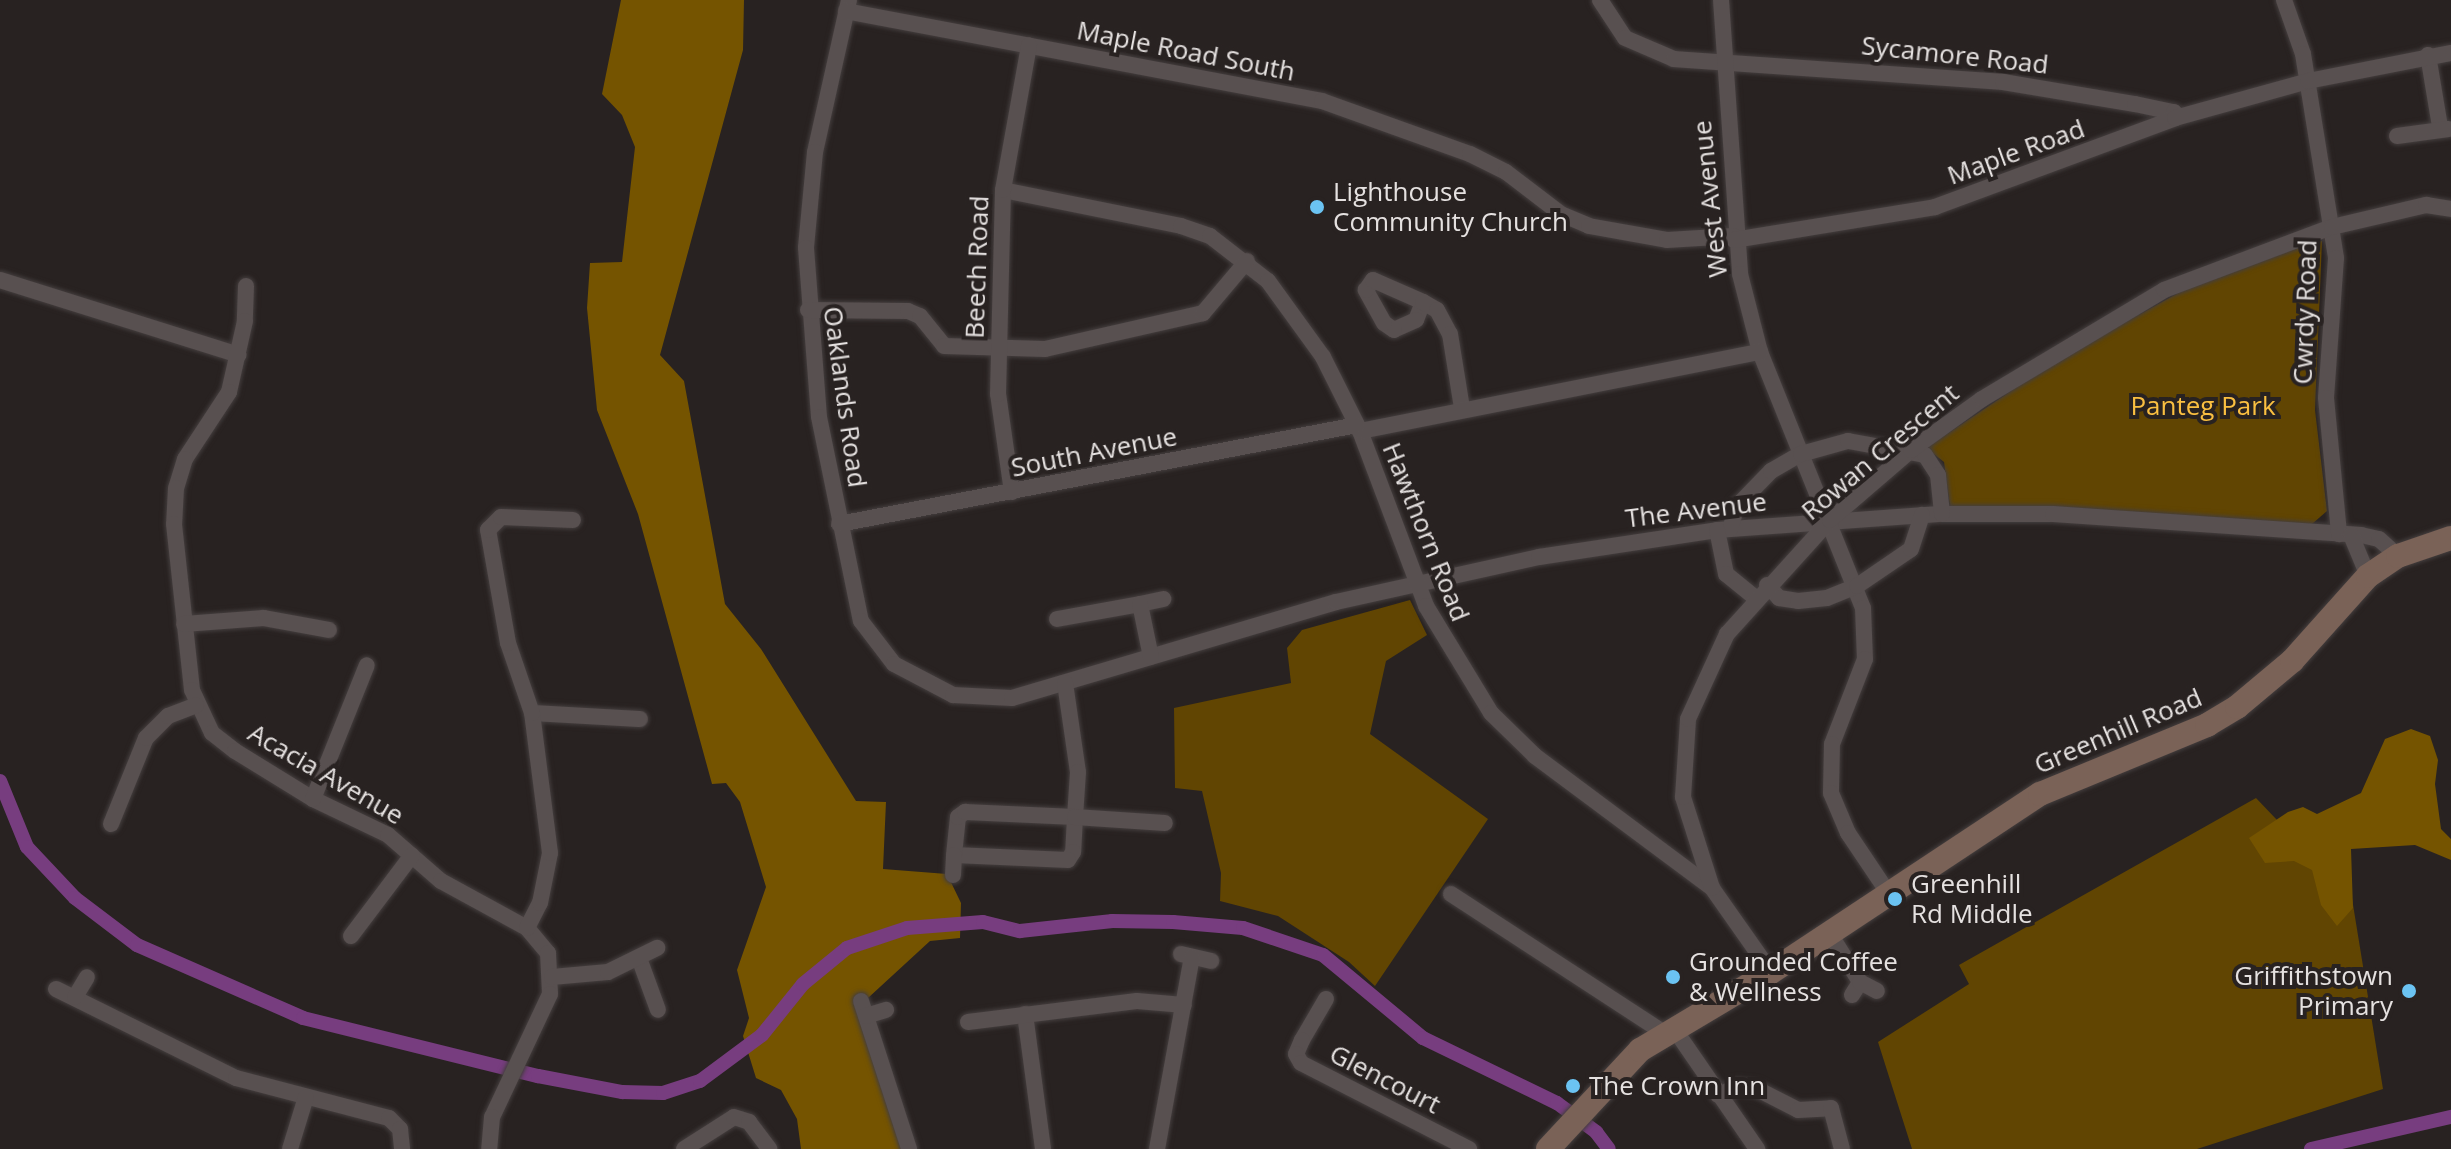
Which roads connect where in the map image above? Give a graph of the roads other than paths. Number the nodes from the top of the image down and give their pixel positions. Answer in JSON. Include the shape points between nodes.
{"nodes":[{"id":1,"x":1600,"y":0,"type":"edge"},
{"id":2,"x":1721,"y":0,"type":"edge"},
{"id":3,"x":2284,"y":0,"type":"edge"},
{"id":4,"x":847,"y":5,"type":"edge"},
{"id":5,"x":1029,"y":45,"type":"junction"},
{"id":6,"x":2451,"y":53,"type":"edge"},
{"id":7,"x":2428,"y":55,"type":"junction"},
{"id":8,"x":1723,"y":63,"type":"junction"},
{"id":9,"x":2308,"y":81,"type":"junction"},
{"id":10,"x":2175,"y":118,"type":"junction"},
{"id":11,"x":2446,"y":128,"type":"edge"},
{"id":12,"x":2397,"y":136,"type":"dead end"},
{"id":13,"x":1003,"y":190,"type":"junction"},
{"id":14,"x":2451,"y":209,"type":"edge"},
{"id":15,"x":2332,"y":227,"type":"junction"},
{"id":16,"x":1734,"y":238,"type":"junction"},
{"id":17,"x":1247,"y":261,"type":"junction"},
{"id":18,"x":0,"y":280,"type":"edge"},
{"id":19,"x":246,"y":286,"type":"dead end"},
{"id":20,"x":1423,"y":302,"type":"junction"},
{"id":21,"x":808,"y":310,"type":"junction"},
{"id":22,"x":999,"y":349,"type":"junction"},
{"id":23,"x":1760,"y":352,"type":"junction"},
{"id":24,"x":239,"y":355,"type":"junction"},
{"id":25,"x":1462,"y":408,"type":"junction"},
{"id":26,"x":1358,"y":428,"type":"junction"},
{"id":27,"x":1911,"y":450,"type":"junction"},
{"id":28,"x":1801,"y":454,"type":"junction"},
{"id":29,"x":1012,"y":492,"type":"junction"},
{"id":30,"x":1942,"y":514,"type":"junction"},
{"id":31,"x":1922,"y":515,"type":"junction"},
{"id":32,"x":573,"y":520,"type":"dead end"},
{"id":33,"x":1830,"y":520,"type":"junction"},
{"id":34,"x":839,"y":524,"type":"junction"},
{"id":35,"x":1723,"y":530,"type":"junction"},
{"id":36,"x":2345,"y":534,"type":"junction"},
{"id":37,"x":2451,"y":538,"type":"edge"},
{"id":38,"x":2398,"y":556,"type":"junction"},
{"id":39,"x":2368,"y":576,"type":"junction"},
{"id":40,"x":1419,"y":585,"type":"junction"},
{"id":41,"x":1857,"y":586,"type":"junction"},
{"id":42,"x":1762,"y":592,"type":"junction"},
{"id":43,"x":1163,"y":599,"type":"dead end"},
{"id":44,"x":1140,"y":604,"type":"junction"},
{"id":45,"x":1057,"y":619,"type":"dead end"},
{"id":46,"x":184,"y":624,"type":"junction"},
{"id":47,"x":329,"y":630,"type":"dead end"},
{"id":48,"x":1151,"y":657,"type":"junction"},
{"id":49,"x":367,"y":665,"type":"dead end"},
{"id":50,"x":1065,"y":683,"type":"junction"},
{"id":51,"x":1012,"y":698,"type":"joint"},
{"id":52,"x":196,"y":705,"type":"junction"},
{"id":53,"x":532,"y":713,"type":"junction"},
{"id":54,"x":640,"y":719,"type":"dead end"},
{"id":55,"x":313,"y":799,"type":"junction"},
{"id":56,"x":1075,"y":817,"type":"junction"},
{"id":57,"x":1165,"y":823,"type":"dead end"},
{"id":58,"x":111,"y":824,"type":"dead end"},
{"id":59,"x":412,"y":855,"type":"junction"},
{"id":60,"x":954,"y":855,"type":"junction"},
{"id":61,"x":953,"y":875,"type":"dead end"},
{"id":62,"x":1712,"y":888,"type":"junction"},
{"id":63,"x":1451,"y":894,"type":"dead end"},
{"id":64,"x":1889,"y":894,"type":"junction"},
{"id":65,"x":527,"y":928,"type":"junction"},
{"id":66,"x":1830,"y":934,"type":"junction"},
{"id":67,"x":351,"y":936,"type":"dead end"},
{"id":68,"x":657,"y":948,"type":"dead end"},
{"id":69,"x":639,"y":958,"type":"junction"},
{"id":70,"x":1211,"y":961,"type":"dead end"},
{"id":71,"x":1771,"y":972,"type":"junction"},
{"id":72,"x":87,"y":977,"type":"dead end"},
{"id":73,"x":552,"y":977,"type":"junction"},
{"id":74,"x":56,"y":989,"type":"dead end"},
{"id":75,"x":1877,"y":991,"type":"dead end"},
{"id":76,"x":75,"y":997,"type":"junction"},
{"id":77,"x":1326,"y":999,"type":"dead end"},
{"id":78,"x":1184,"y":1005,"type":"junction"},
{"id":79,"x":658,"y":1010,"type":"dead end"},
{"id":80,"x":886,"y":1010,"type":"dead end"},
{"id":81,"x":1025,"y":1014,"type":"junction"},
{"id":82,"x":968,"y":1022,"type":"dead end"},
{"id":83,"x":1671,"y":1032,"type":"junction"},
{"id":84,"x":1718,"y":1095,"type":"junction"},
{"id":85,"x":306,"y":1097,"type":"junction"},
{"id":86,"x":1556,"y":1141,"type":"edge"},
{"id":87,"x":290,"y":1149,"type":"edge"},
{"id":88,"x":402,"y":1149,"type":"edge"},
{"id":89,"x":489,"y":1149,"type":"edge"},
{"id":90,"x":684,"y":1149,"type":"edge"},
{"id":91,"x":769,"y":1149,"type":"edge"},
{"id":92,"x":909,"y":1149,"type":"edge"},
{"id":93,"x":1043,"y":1149,"type":"edge"},
{"id":94,"x":1157,"y":1149,"type":"edge"},
{"id":95,"x":1469,"y":1149,"type":"edge"},
{"id":96,"x":1757,"y":1149,"type":"edge"},
{"id":97,"x":1842,"y":1149,"type":"edge"}],
"edges":[{"from":1,"to":8,"type":"street","name":"Sycamore Road","via":[[1625,38],[1640,48],[1674,59]]},
{"from":2,"to":8,"type":"street","name":"West Avenue"},
{"from":3,"to":9,"type":"street","name":"Cwrdy Road"},
{"from":4,"to":5,"type":"street","name":"Maple Road South"},
{"from":4,"to":21,"type":"street","name":"Oaklands Road","via":[[815,152],[806,248]]},
{"from":5,"to":13,"type":"street","name":"Beech Road"},
{"from":5,"to":16,"type":"street","name":"Maple Road South","via":[[1322,101],[1424,134],[1506,172],[1561,214],[1589,226],[1667,240]]},
{"from":6,"to":7,"type":"street","name":"Maple Road"},
{"from":7,"to":9,"type":"street","name":"Maple Road"},
{"from":7,"to":11,"type":"street"},
{"from":8,"to":10,"type":"street","name":"Sycamore Road","via":[[2003,82],[2174,112]]},
{"from":8,"to":16,"type":"street","name":"West Avenue"},
{"from":9,"to":10,"type":"street","name":"Maple Road"},
{"from":9,"to":15,"type":"street","name":"Cwrdy Road"},
{"from":10,"to":16,"type":"street","name":"Maple Road","via":[[1935,207]]},
{"from":11,"to":12,"type":"street"},
{"from":13,"to":17,"type":"street","name":"Hawthorn Road","via":[[1181,226],[1210,236]]},
{"from":13,"to":22,"type":"street","name":"Beech Road"},
{"from":14,"to":15,"type":"street","name":"Rowan Crescent","via":[[2426,205]]},
{"from":15,"to":27,"type":"street","name":"Rowan Crescent","via":[[2223,264],[2102,323]]},
{"from":15,"to":36,"type":"street","name":"Cwrdy Road","via":[[2335,282],[2326,398]]},
{"from":16,"to":23,"type":"street","name":"West Avenue"},
{"from":17,"to":22,"type":"street","via":[[1215,302],[1188,319],[1045,349]]},
{"from":17,"to":26,"type":"street","name":"Hawthorn Road","via":[[1323,357]]},
{"from":18,"to":24,"type":"street"},
{"from":19,"to":24,"type":"street","name":"Acacia Avenue"},
{"from":20,"to":20,"type":"street","via":[[1416,320],[1394,330],[1384,323],[1366,290],[1373,280]]},
{"from":20,"to":25,"type":"street","via":[[1437,310],[1450,334]]},
{"from":21,"to":22,"type":"street","via":[[908,311],[920,316],[944,346]]},
{"from":21,"to":34,"type":"street","name":"Oaklands Road","via":[[815,391]]},
{"from":22,"to":29,"type":"street","name":"Beech Road","via":[[1001,436]]},
{"from":23,"to":25,"type":"street","name":"South Avenue"},
{"from":23,"to":28,"type":"street","name":"West Avenue"},
{"from":24,"to":46,"type":"street","name":"Acacia Avenue","via":[[223,404],[179,471],[174,524]]},
{"from":25,"to":26,"type":"street","name":"South Avenue"},
{"from":26,"to":29,"type":"street","name":"South Avenue"},
{"from":26,"to":40,"type":"street","name":"Hawthorn Road"},
{"from":27,"to":28,"type":"street","via":[[1848,441]]},
{"from":27,"to":30,"type":"street","via":[[1925,455],[1938,475]]},
{"from":27,"to":33,"type":"street","name":"Rowan Crescent"},
{"from":28,"to":33,"type":"street","name":"West Avenue"},
{"from":28,"to":35,"type":"street","via":[[1754,485]]},
{"from":29,"to":34,"type":"street","name":"South Avenue"},
{"from":30,"to":31,"type":"street","name":"The Avenue"},
{"from":30,"to":36,"type":"street","name":"The Avenue","via":[[2101,517]]},
{"from":31,"to":33,"type":"street","name":"The Avenue"},
{"from":31,"to":41,"type":"street","via":[[1911,549]]},
{"from":32,"to":53,"type":"street","via":[[501,517],[488,530],[508,643]]},
{"from":33,"to":35,"type":"street","name":"The Avenue"},
{"from":33,"to":41,"type":"street","name":"West Avenue"},
{"from":33,"to":42,"type":"street","name":"Rowan Crescent"},
{"from":34,"to":51,"type":"street","name":"Oaklands Road","via":[[861,621],[880,650],[912,676],[953,695]]},
{"from":35,"to":40,"type":"street","name":"The Avenue","via":[[1539,557]]},
{"from":35,"to":42,"type":"street","via":[[1726,574]]},
{"from":36,"to":38,"type":"street","name":"The Avenue","via":[[2379,539]]},
{"from":36,"to":39,"type":"street","name":"Cwrdy Road"},
{"from":37,"to":38,"type":"street","name":"Greenhill Road"},
{"from":38,"to":39,"type":"street","name":"Greenhill Road"},
{"from":39,"to":64,"type":"street","name":"Greenhill Road","via":[[2292,661],[2237,707],[2207,725],[2040,794]]},
{"from":40,"to":48,"type":"street","name":"The Avenue","via":[[1336,602]]},
{"from":40,"to":62,"type":"street","name":"Hawthorn Road","via":[[1445,645],[1491,713],[1535,756]]},
{"from":41,"to":42,"type":"street","via":[[1827,598],[1798,601]]},
{"from":41,"to":64,"type":"street","name":"West Avenue","via":[[1865,659],[1832,744],[1831,793],[1848,833]]},
{"from":42,"to":62,"type":"street","name":"Rowan Crescent","via":[[1708,666],[1688,719],[1683,797]]},
{"from":43,"to":44,"type":"street"},
{"from":44,"to":45,"type":"street"},
{"from":44,"to":48,"type":"street"},
{"from":46,"to":47,"type":"street","via":[[264,618]]},
{"from":46,"to":52,"type":"street","name":"Acacia Avenue"},
{"from":48,"to":50,"type":"street","name":"The Avenue"},
{"from":49,"to":55,"type":"street"},
{"from":50,"to":51,"type":"street","name":"The Avenue"},
{"from":50,"to":56,"type":"street","via":[[1077,740]]},
{"from":52,"to":55,"type":"street","name":"Acacia Avenue","via":[[212,733]]},
{"from":52,"to":58,"type":"street","via":[[168,716],[146,738]]},
{"from":53,"to":54,"type":"street"},
{"from":53,"to":65,"type":"street","via":[[550,861],[540,903]]},
{"from":55,"to":59,"type":"street","name":"Acacia Avenue","via":[[388,835]]},
{"from":56,"to":57,"type":"street"},
{"from":56,"to":60,"type":"street","via":[[965,812],[958,817]]},
{"from":56,"to":60,"type":"street","via":[[1068,860]]},
{"from":59,"to":65,"type":"street","name":"Acacia Avenue","via":[[441,881]]},
{"from":59,"to":67,"type":"street"},
{"from":60,"to":61,"type":"street"},
{"from":62,"to":71,"type":"street","name":"Hawthorn Road"},
{"from":63,"to":83,"type":"street"},
{"from":64,"to":66,"type":"street","name":"Greenhill Road"},
{"from":65,"to":73,"type":"street","name":"Acacia Avenue","via":[[548,953]]},
{"from":66,"to":71,"type":"street","name":"Greenhill Road"},
{"from":66,"to":75,"type":"street","via":[[1856,989]]},
{"from":68,"to":69,"type":"street"},
{"from":69,"to":73,"type":"street","via":[[596,976]]},
{"from":69,"to":79,"type":"street"},
{"from":70,"to":78,"type":"street","via":[[1187,955]]},
{"from":71,"to":83,"type":"street","name":"Greenhill Road"},
{"from":72,"to":76,"type":"street"},
{"from":73,"to":89,"type":"street","via":[[532,1039],[499,1101]]},
{"from":74,"to":76,"type":"street"},
{"from":76,"to":85,"type":"street","via":[[203,1065]]},
{"from":77,"to":95,"type":"street","name":"Glencourt","via":[[1296,1054],[1301,1063]]},
{"from":78,"to":81,"type":"street","via":[[1137,1001]]},
{"from":78,"to":94,"type":"street"},
{"from":80,"to":92,"type":"street","via":[[863,1009]]},
{"from":81,"to":82,"type":"street"},
{"from":81,"to":93,"type":"street"},
{"from":83,"to":84,"type":"street"},
{"from":83,"to":86,"type":"street","name":"Greenhill Road","via":[[1624,1063]]},
{"from":84,"to":96,"type":"street"},
{"from":84,"to":97,"type":"street","via":[[1738,1087],[1757,1089],[1798,1110],[1831,1108]]},
{"from":85,"to":87,"type":"street"},
{"from":85,"to":88,"type":"street","via":[[389,1118],[400,1129]]},
{"from":90,"to":91,"type":"street","via":[[734,1117],[749,1122]]}]}
